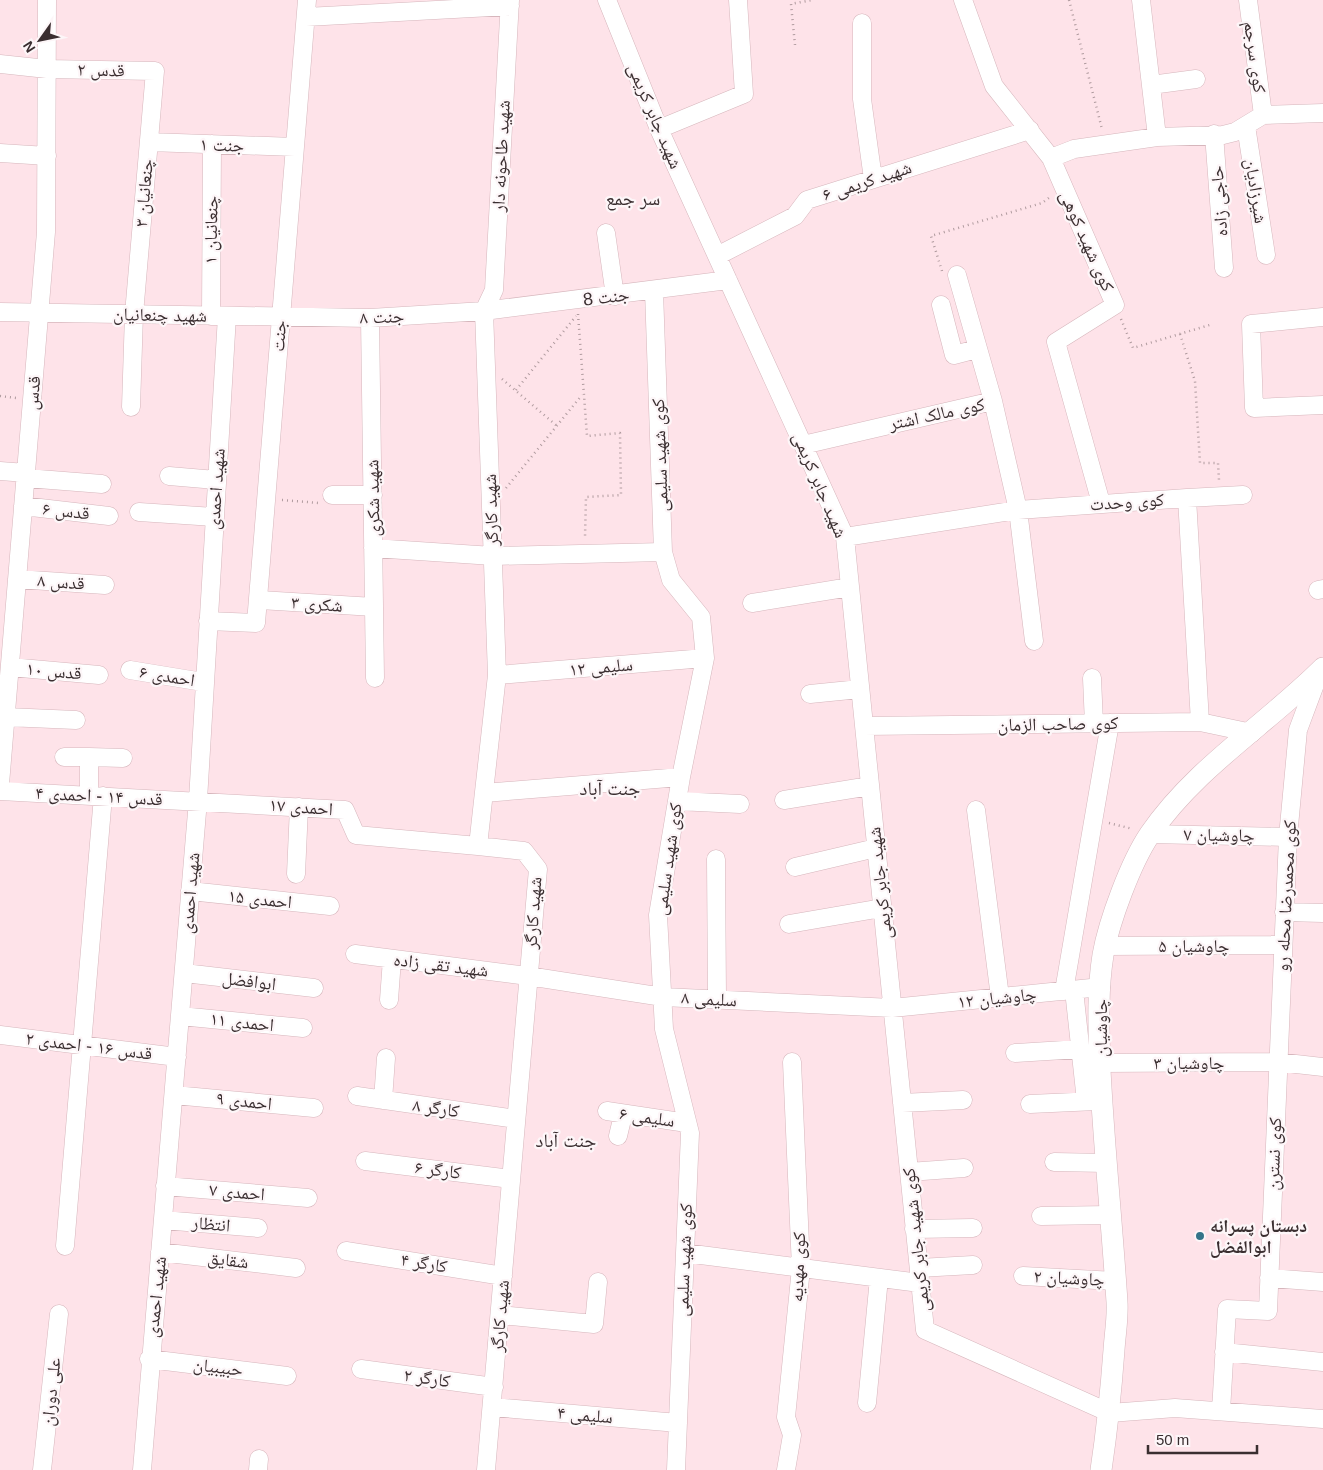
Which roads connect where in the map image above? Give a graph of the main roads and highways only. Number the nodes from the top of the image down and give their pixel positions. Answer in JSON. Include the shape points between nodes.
{"nodes":[{"id":1,"x":1322,"y":670,"type":"edge"},
{"id":2,"x":1101,"y":1470,"type":"edge"}],
"edges":[{"from":1,"to":2,"type":"main road","name":"چاوشیان","via":[[1186,792],[1150,834],[1120,897],[1106,946],[1098,1024],[1100,1063],[1094,1101],[1106,1163],[1117,1304],[1110,1413]]}]}
